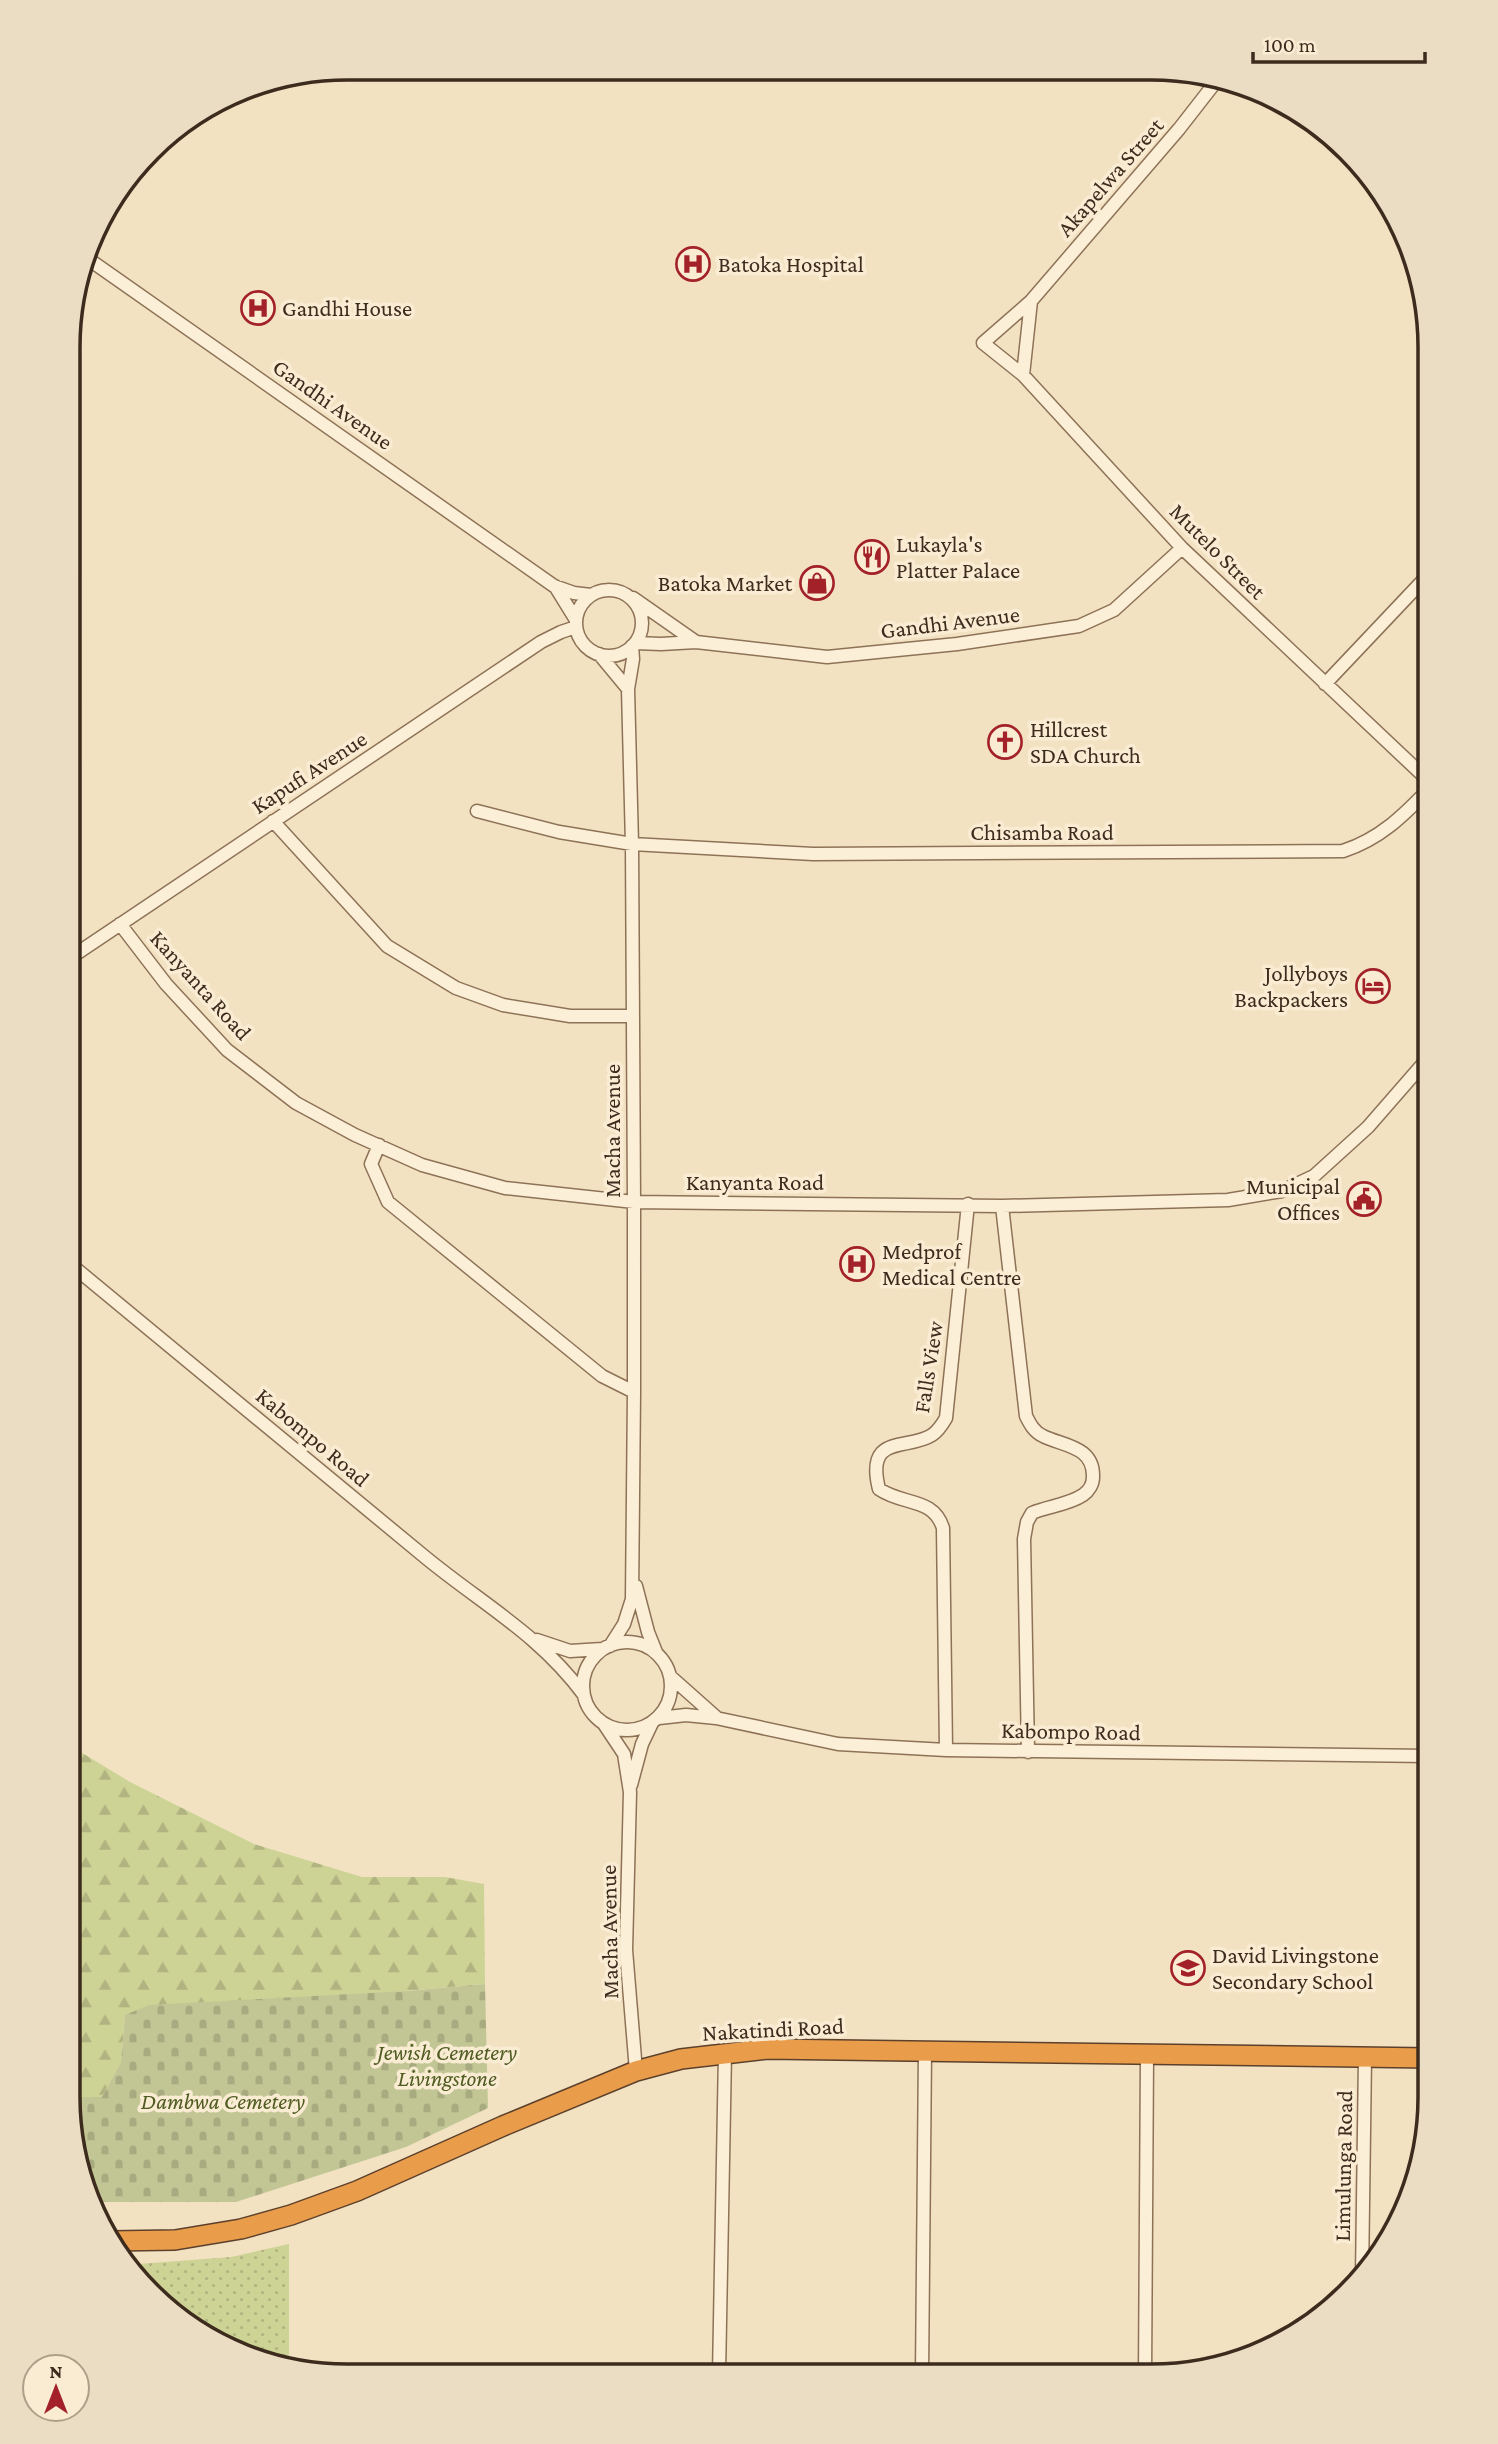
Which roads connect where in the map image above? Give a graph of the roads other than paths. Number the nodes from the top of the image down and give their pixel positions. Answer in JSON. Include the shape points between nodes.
{"nodes":[{"id":1,"x":1211,"y":88,"type":"edge"},
{"id":2,"x":95,"y":263,"type":"edge"},
{"id":3,"x":1031,"y":301,"type":"junction"},
{"id":4,"x":983,"y":343,"type":"joint"},
{"id":5,"x":1023,"y":375,"type":"junction"},
{"id":6,"x":1182,"y":548,"type":"junction"},
{"id":7,"x":554,"y":586,"type":"junction"},
{"id":8,"x":1418,"y":586,"type":"edge"},
{"id":9,"x":591,"y":595,"type":"junction"},
{"id":10,"x":630,"y":597,"type":"junction"},
{"id":11,"x":576,"y":624,"type":"junction"},
{"id":12,"x":696,"y":642,"type":"junction"},
{"id":13,"x":634,"y":645,"type":"junction"},
{"id":14,"x":599,"y":654,"type":"junction"},
{"id":15,"x":1325,"y":684,"type":"junction"},
{"id":16,"x":628,"y":690,"type":"junction"},
{"id":17,"x":1418,"y":771,"type":"edge"},
{"id":18,"x":1418,"y":800,"type":"edge"},
{"id":19,"x":477,"y":811,"type":"dead end"},
{"id":20,"x":273,"y":821,"type":"junction"},
{"id":21,"x":632,"y":844,"type":"junction"},
{"id":22,"x":120,"y":925,"type":"junction"},
{"id":23,"x":80,"y":951,"type":"edge"},
{"id":24,"x":632,"y":1016,"type":"junction"},
{"id":25,"x":1418,"y":1071,"type":"edge"},
{"id":26,"x":379,"y":1146,"type":"junction"},
{"id":27,"x":634,"y":1202,"type":"junction"},
{"id":28,"x":968,"y":1204,"type":"junction"},
{"id":29,"x":1002,"y":1206,"type":"junction"},
{"id":30,"x":80,"y":1272,"type":"edge"},
{"id":31,"x":635,"y":1392,"type":"junction"},
{"id":32,"x":632,"y":1572,"type":"junction"},
{"id":33,"x":533,"y":1639,"type":"junction"},
{"id":34,"x":606,"y":1648,"type":"junction"},
{"id":35,"x":657,"y":1653,"type":"junction"},
{"id":36,"x":671,"y":1677,"type":"junction"},
{"id":37,"x":584,"y":1695,"type":"junction"},
{"id":38,"x":716,"y":1718,"type":"junction"},
{"id":39,"x":656,"y":1720,"type":"junction"},
{"id":40,"x":604,"y":1724,"type":"junction"},
{"id":41,"x":946,"y":1750,"type":"junction"},
{"id":42,"x":1028,"y":1752,"type":"junction"},
{"id":43,"x":1418,"y":1756,"type":"edge"},
{"id":44,"x":630,"y":1792,"type":"junction"},
{"id":45,"x":925,"y":2050,"type":"junction"},
{"id":46,"x":725,"y":2053,"type":"junction"},
{"id":47,"x":1147,"y":2054,"type":"junction"},
{"id":48,"x":1365,"y":2057,"type":"junction"},
{"id":49,"x":1418,"y":2058,"type":"edge"},
{"id":50,"x":636,"y":2071,"type":"junction"},
{"id":51,"x":123,"y":2241,"type":"edge"},
{"id":52,"x":1362,"y":2259,"type":"edge"},
{"id":53,"x":719,"y":2364,"type":"edge"},
{"id":54,"x":922,"y":2364,"type":"edge"},
{"id":55,"x":1145,"y":2364,"type":"edge"}],
"edges":[{"from":1,"to":3,"type":"street","name":"Akapelwa Street"},
{"from":2,"to":7,"type":"street","name":"Gandhi Avenue"},
{"from":3,"to":4,"type":"street","name":"Akapelwa Street"},
{"from":3,"to":5,"type":"street"},
{"from":4,"to":5,"type":"street","name":"Mutelo Street"},
{"from":5,"to":6,"type":"street","name":"Mutelo Street"},
{"from":6,"to":12,"type":"street","name":"Gandhi Avenue","via":[[1114,610],[1079,626],[827,657]]},
{"from":6,"to":15,"type":"street","name":"Mutelo Street"},
{"from":7,"to":9,"type":"street","name":"Gandhi Avenue"},
{"from":7,"to":11,"type":"street","name":"Gandhi Avenue"},
{"from":8,"to":15,"type":"street"},
{"from":9,"to":10,"type":"street","via":[[611,590]]},
{"from":9,"to":11,"type":"street","via":[[583,602]]},
{"from":10,"to":12,"type":"street","name":"Gandhi Avenue"},
{"from":10,"to":13,"type":"street","via":[[641,614]]},
{"from":11,"to":14,"type":"street","via":[[580,639]]},
{"from":11,"to":20,"type":"street","name":"Kapufi Avenue","via":[[541,642]]},
{"from":12,"to":13,"type":"street","name":"Gandhi Avenue"},
{"from":13,"to":14,"type":"street","via":[[611,656]]},
{"from":13,"to":16,"type":"street","name":"Macha Avenue"},
{"from":14,"to":16,"type":"street"},
{"from":15,"to":17,"type":"street","name":"Mutelo Street"},
{"from":16,"to":21,"type":"street","name":"Macha Avenue"},
{"from":18,"to":21,"type":"street","name":"Chisamba Road","via":[[1378,835],[1343,851],[813,854]]},
{"from":19,"to":21,"type":"street","name":"Chisamba Road"},
{"from":20,"to":22,"type":"street","name":"Kapufi Avenue"},
{"from":20,"to":24,"type":"street","via":[[387,946],[456,988],[503,1005],[570,1016]]},
{"from":21,"to":24,"type":"street","name":"Macha Avenue"},
{"from":22,"to":23,"type":"street","name":"Kapufi Avenue"},
{"from":22,"to":26,"type":"street","name":"Kanyanta Road","via":[[227,1050],[296,1103]]},
{"from":24,"to":27,"type":"street","name":"Macha Avenue"},
{"from":25,"to":29,"type":"street","name":"Kanyanta Road","via":[[1368,1127],[1314,1176],[1282,1191],[1228,1200]]},
{"from":26,"to":27,"type":"street","name":"Kanyanta Road","via":[[422,1165],[505,1188]]},
{"from":26,"to":31,"type":"street","via":[[371,1164],[388,1202],[602,1376]]},
{"from":27,"to":28,"type":"street","name":"Kanyanta Road"},
{"from":27,"to":31,"type":"street","name":"Macha Avenue"},
{"from":28,"to":29,"type":"street","name":"Kanyanta Road"},
{"from":28,"to":41,"type":"street","name":"Falls View","via":[[946,1418],[930,1437],[885,1450],[877,1479],[879,1489],[887,1494],[939,1515],[943,1528]]},
{"from":29,"to":42,"type":"street","via":[[1026,1416],[1041,1436],[1073,1446],[1085,1455],[1093,1480],[1087,1493],[1032,1513],[1027,1522]]},
{"from":30,"to":33,"type":"street","name":"Kabompo Road","via":[[443,1573]]},
{"from":31,"to":32,"type":"street","name":"Macha Avenue"},
{"from":32,"to":34,"type":"street","name":"Macha Avenue","via":[[632,1599],[624,1624]]},
{"from":32,"to":35,"type":"street","name":"Macha Avenue"},
{"from":33,"to":34,"type":"street","name":"Kabompo Road","via":[[570,1651]]},
{"from":33,"to":37,"type":"street","name":"Kabompo Road"},
{"from":34,"to":35,"type":"street","via":[[630,1642]]},
{"from":34,"to":37,"type":"street","via":[[584,1673]]},
{"from":35,"to":36,"type":"street"},
{"from":36,"to":38,"type":"street"},
{"from":36,"to":39,"type":"street","via":[[667,1706]]},
{"from":37,"to":40,"type":"street"},
{"from":38,"to":39,"type":"street","name":"Kabompo Road","via":[[696,1715]]},
{"from":38,"to":41,"type":"street","name":"Kabompo Road","via":[[838,1744]]},
{"from":39,"to":40,"type":"street","via":[[632,1730]]},
{"from":39,"to":44,"type":"street","name":"Macha Avenue","via":[[642,1744]]},
{"from":40,"to":44,"type":"street","name":"Macha Avenue","via":[[624,1754]]},
{"from":41,"to":42,"type":"street","name":"Kabompo Road"},
{"from":42,"to":43,"type":"street","name":"Kabompo Road"},
{"from":44,"to":50,"type":"street","name":"Macha Avenue","via":[[626,1950]]},
{"from":45,"to":46,"type":"highway","name":"Nakatindi Road"},
{"from":45,"to":47,"type":"highway","name":"Nakatindi Road"},
{"from":45,"to":54,"type":"street"},
{"from":46,"to":50,"type":"highway","name":"Nakatindi Road"},
{"from":46,"to":53,"type":"street"},
{"from":47,"to":48,"type":"highway","name":"Nakatindi Road"},
{"from":47,"to":55,"type":"street"},
{"from":48,"to":49,"type":"highway","name":"Nakatindi Road"},
{"from":48,"to":52,"type":"street","name":"Limulunga Road"},
{"from":50,"to":51,"type":"highway","name":"Nakatindi Road","via":[[291,2216],[175,2240]]}]}
